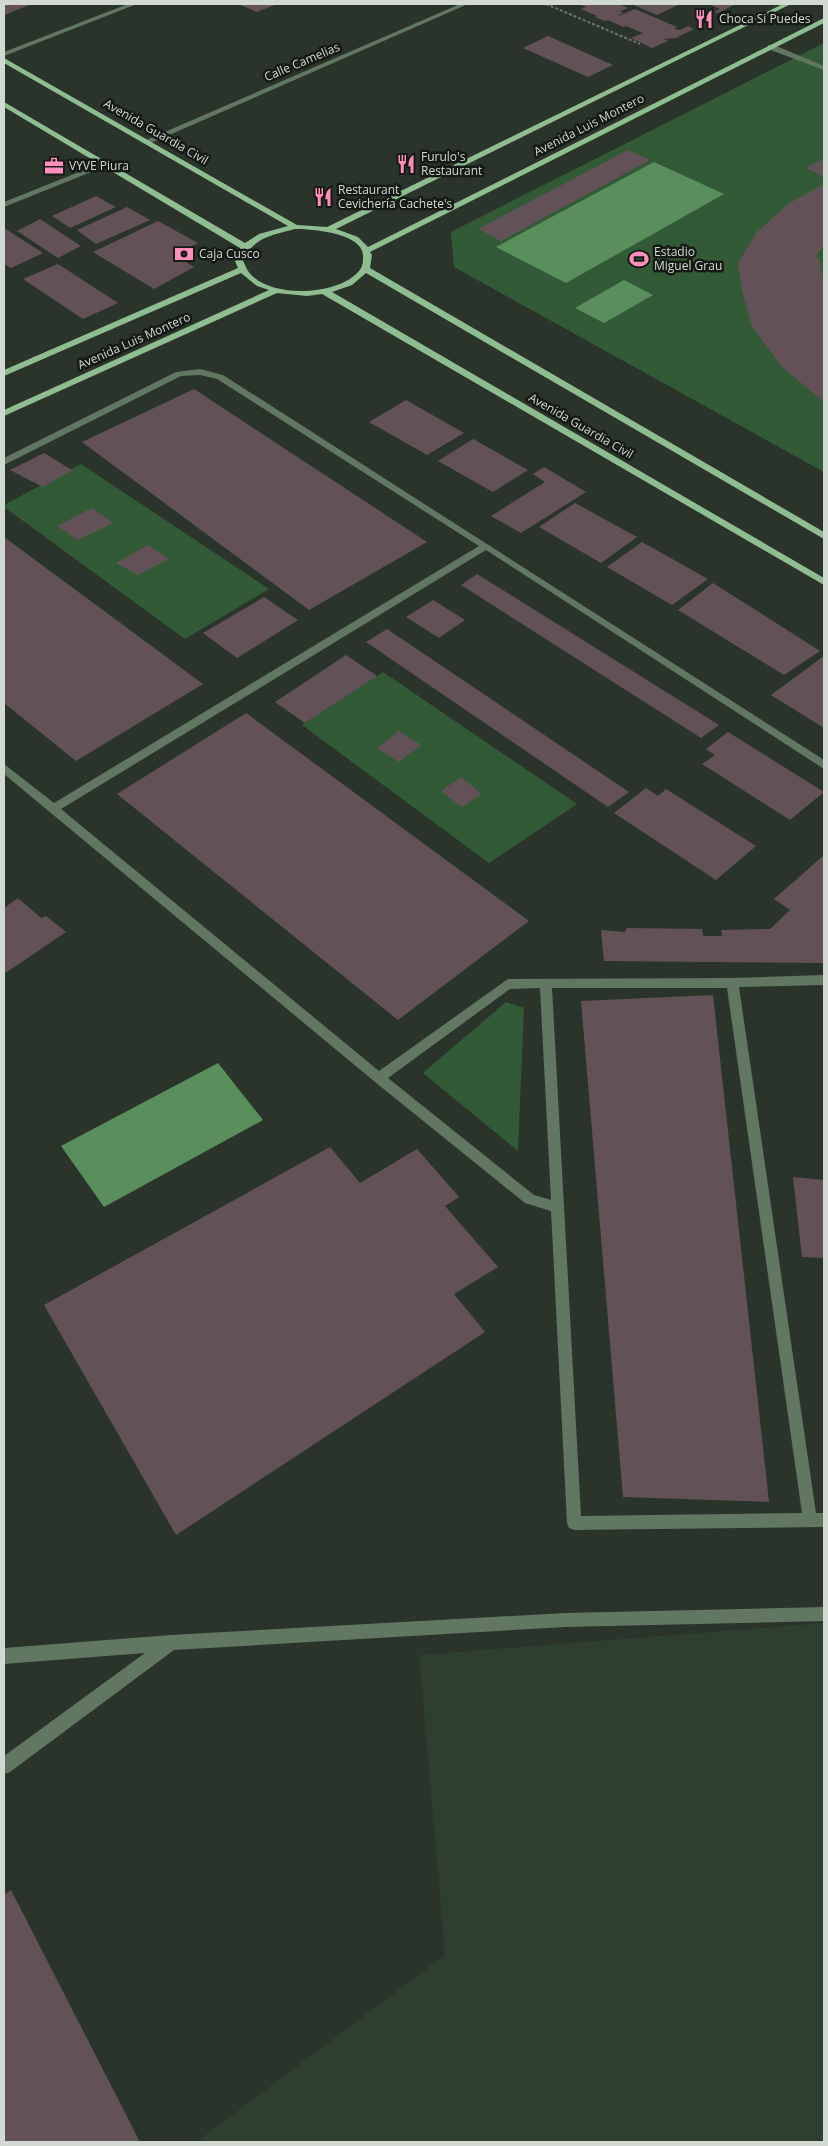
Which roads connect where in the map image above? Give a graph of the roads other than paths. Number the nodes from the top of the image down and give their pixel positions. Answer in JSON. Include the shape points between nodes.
{"nodes":[{"id":1,"x":134,"y":4,"type":"edge"},
{"id":2,"x":465,"y":4,"type":"edge"},
{"id":3,"x":788,"y":4,"type":"edge"},
{"id":4,"x":824,"y":20,"type":"edge"},
{"id":5,"x":771,"y":47,"type":"junction"},
{"id":6,"x":4,"y":54,"type":"edge"},
{"id":7,"x":4,"y":60,"type":"edge"},
{"id":8,"x":824,"y":68,"type":"edge"},
{"id":9,"x":4,"y":104,"type":"edge"},
{"id":10,"x":148,"y":141,"type":"junction"},
{"id":11,"x":107,"y":164,"type":"junction"},
{"id":12,"x":4,"y":205,"type":"edge"},
{"id":13,"x":295,"y":227,"type":"junction"},
{"id":14,"x":330,"y":229,"type":"junction"},
{"id":15,"x":245,"y":247,"type":"junction"},
{"id":16,"x":366,"y":251,"type":"junction"},
{"id":17,"x":365,"y":269,"type":"junction"},
{"id":18,"x":241,"y":270,"type":"junction"},
{"id":19,"x":274,"y":291,"type":"junction"},
{"id":20,"x":325,"y":292,"type":"junction"},
{"id":21,"x":4,"y":373,"type":"edge"},
{"id":22,"x":4,"y":413,"type":"edge"},
{"id":23,"x":4,"y":462,"type":"edge"},
{"id":24,"x":824,"y":536,"type":"edge"},
{"id":25,"x":486,"y":546,"type":"junction"},
{"id":26,"x":824,"y":582,"type":"edge"},
{"id":27,"x":824,"y":765,"type":"edge"},
{"id":28,"x":4,"y":768,"type":"edge"},
{"id":29,"x":54,"y":808,"type":"junction"},
{"id":30,"x":824,"y":980,"type":"edge"},
{"id":31,"x":732,"y":983,"type":"junction"},
{"id":32,"x":546,"y":984,"type":"junction"},
{"id":33,"x":379,"y":1078,"type":"junction"},
{"id":34,"x":558,"y":1208,"type":"junction"},
{"id":35,"x":817,"y":1520,"type":"edge"},
{"id":36,"x":824,"y":1614,"type":"edge"},
{"id":37,"x":171,"y":1643,"type":"junction"},
{"id":38,"x":4,"y":1656,"type":"edge"},
{"id":39,"x":4,"y":1766,"type":"edge"}],
"edges":[{"from":1,"to":6,"type":"street"},
{"from":2,"to":10,"type":"street","name":"Calle Camelias"},
{"from":3,"to":14,"type":"main road","name":"Avenida Luis Montero"},
{"from":4,"to":5,"type":"main road","name":"Avenida Luis Montero"},
{"from":5,"to":8,"type":"street"},
{"from":5,"to":16,"type":"main road","name":"Avenida Luis Montero"},
{"from":7,"to":10,"type":"main road","name":"Avenida Guardia Civil"},
{"from":9,"to":11,"type":"main road"},
{"from":10,"to":13,"type":"main road","name":"Avenida Guardia Civil"},
{"from":11,"to":12,"type":"street"},
{"from":11,"to":15,"type":"main road"},
{"from":13,"to":14,"type":"main road"},
{"from":13,"to":15,"type":"main road","via":[[257,237]]},
{"from":14,"to":16,"type":"main road","via":[[346,234]]},
{"from":15,"to":18,"type":"main road","via":[[240,254]]},
{"from":16,"to":17,"type":"main road"},
{"from":17,"to":20,"type":"main road","via":[[356,279]]},
{"from":17,"to":24,"type":"main road","name":"Avenida Guardia Civil"},
{"from":18,"to":19,"type":"main road","via":[[254,282]]},
{"from":18,"to":21,"type":"main road","name":"Avenida Luis Montero"},
{"from":19,"to":20,"type":"main road"},
{"from":19,"to":22,"type":"main road","name":"Avenida Luis Montero"},
{"from":20,"to":26,"type":"main road","name":"Avenida Guardia Civil"},
{"from":23,"to":25,"type":"street","via":[[179,374],[200,372],[220,377]]},
{"from":25,"to":27,"type":"street"},
{"from":25,"to":29,"type":"street"},
{"from":28,"to":29,"type":"street"},
{"from":29,"to":33,"type":"street"},
{"from":30,"to":31,"type":"street"},
{"from":31,"to":32,"type":"street"},
{"from":31,"to":35,"type":"street"},
{"from":32,"to":33,"type":"street","via":[[508,984]]},
{"from":32,"to":34,"type":"street"},
{"from":33,"to":34,"type":"street","via":[[530,1199]]},
{"from":34,"to":35,"type":"street","via":[[574,1523]]},
{"from":36,"to":37,"type":"street","via":[[564,1620]]},
{"from":37,"to":38,"type":"street"},
{"from":37,"to":39,"type":"street"}]}
